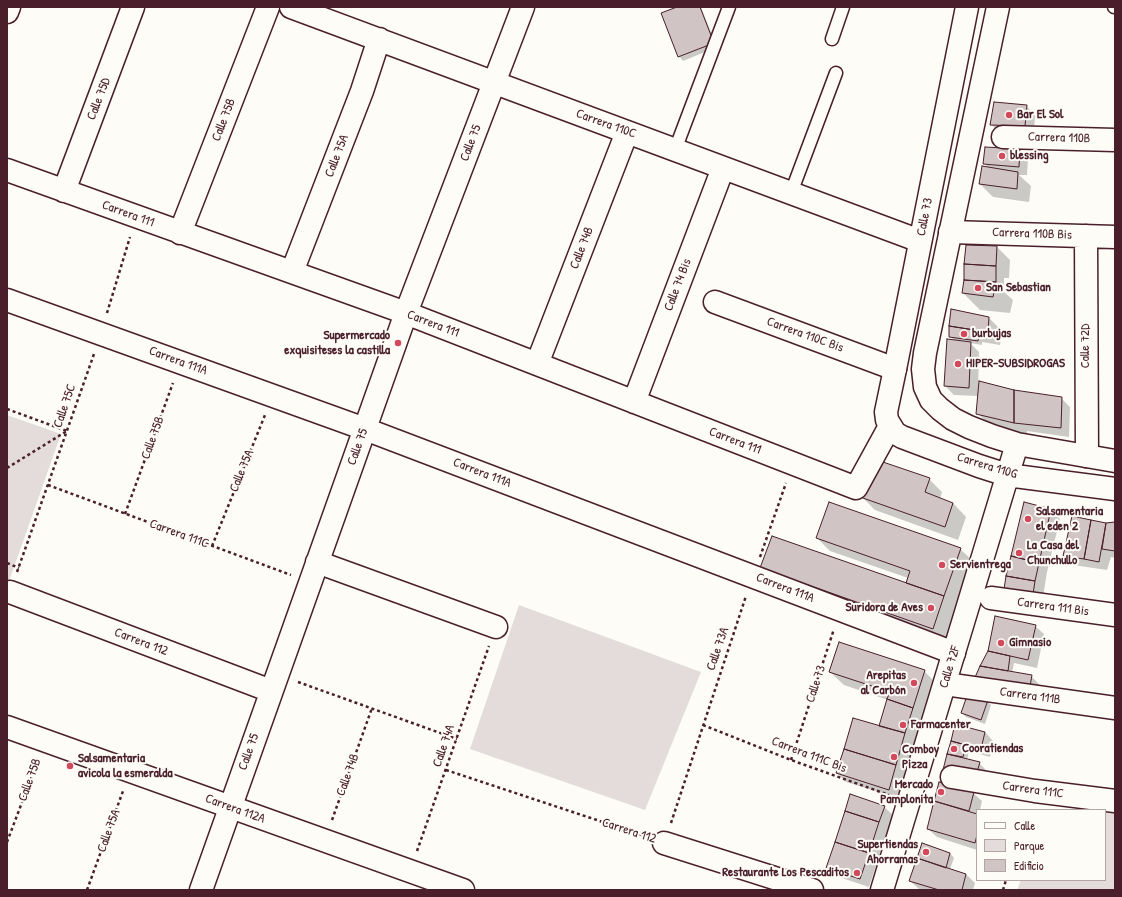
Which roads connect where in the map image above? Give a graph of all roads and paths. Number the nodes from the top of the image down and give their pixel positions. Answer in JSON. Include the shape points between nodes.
{"nodes":[{"id":1,"x":9,"y":7,"type":"edge"},
{"id":2,"x":133,"y":7,"type":"edge"},
{"id":3,"x":268,"y":7,"type":"edge"},
{"id":4,"x":291,"y":7,"type":"edge"},
{"id":5,"x":523,"y":7,"type":"edge"},
{"id":6,"x":729,"y":7,"type":"edge"},
{"id":7,"x":843,"y":7,"type":"edge"},
{"id":8,"x":967,"y":7,"type":"edge"},
{"id":9,"x":998,"y":7,"type":"edge"},
{"id":10,"x":7,"y":12,"type":"edge"},
{"id":11,"x":378,"y":39,"type":"junction"},
{"id":12,"x":832,"y":39,"type":"dead end"},
{"id":13,"x":836,"y":73,"type":"dead end"},
{"id":14,"x":494,"y":83,"type":"junction"},
{"id":15,"x":627,"y":132,"type":"junction"},
{"id":16,"x":1003,"y":137,"type":"dead end"},
{"id":17,"x":1115,"y":140,"type":"edge"},
{"id":18,"x":675,"y":150,"type":"junction"},
{"id":19,"x":723,"y":168,"type":"junction"},
{"id":20,"x":7,"y":170,"type":"edge"},
{"id":21,"x":64,"y":191,"type":"junction"},
{"id":22,"x":791,"y":193,"type":"junction"},
{"id":23,"x":136,"y":216,"type":"junction"},
{"id":24,"x":180,"y":232,"type":"junction"},
{"id":25,"x":950,"y":232,"type":"junction"},
{"id":26,"x":1086,"y":236,"type":"junction"},
{"id":27,"x":1115,"y":237,"type":"edge"},
{"id":28,"x":920,"y":241,"type":"junction"},
{"id":29,"x":292,"y":272,"type":"junction"},
{"id":30,"x":7,"y":300,"type":"edge"},
{"id":31,"x":715,"y":302,"type":"dead end"},
{"id":32,"x":406,"y":313,"type":"junction"},
{"id":33,"x":101,"y":333,"type":"junction"},
{"id":34,"x":181,"y":362,"type":"junction"},
{"id":35,"x":537,"y":364,"type":"junction"},
{"id":36,"x":894,"y":369,"type":"junction"},
{"id":37,"x":273,"y":396,"type":"junction"},
{"id":38,"x":634,"y":402,"type":"junction"},
{"id":39,"x":7,"y":409,"type":"edge"},
{"id":40,"x":890,"y":426,"type":"junction"},
{"id":41,"x":365,"y":429,"type":"junction"},
{"id":42,"x":67,"y":431,"type":"junction"},
{"id":43,"x":1017,"y":444,"type":"junction"},
{"id":44,"x":1086,"y":456,"type":"junction"},
{"id":45,"x":1115,"y":461,"type":"edge"},
{"id":46,"x":793,"y":464,"type":"junction"},
{"id":47,"x":7,"y":468,"type":"edge"},
{"id":48,"x":1007,"y":475,"type":"junction"},
{"id":49,"x":48,"y":486,"type":"junction"},
{"id":50,"x":1115,"y":489,"type":"edge"},
{"id":51,"x":125,"y":514,"type":"junction"},
{"id":52,"x":212,"y":546,"type":"junction"},
{"id":53,"x":318,"y":562,"type":"junction"},
{"id":54,"x":7,"y":563,"type":"edge"},
{"id":55,"x":19,"y":568,"type":"junction"},
{"id":56,"x":753,"y":576,"type":"junction"},
{"id":57,"x":310,"y":582,"type":"junction"},
{"id":58,"x":10,"y":592,"type":"joint"},
{"id":59,"x":991,"y":598,"type":"dead end"},
{"id":60,"x":840,"y":609,"type":"junction"},
{"id":61,"x":1115,"y":615,"type":"edge"},
{"id":62,"x":496,"y":627,"type":"joint"},
{"id":63,"x":954,"y":653,"type":"junction"},
{"id":64,"x":274,"y":683,"type":"junction"},
{"id":65,"x":945,"y":684,"type":"junction"},
{"id":66,"x":372,"y":708,"type":"junction"},
{"id":67,"x":1115,"y":708,"type":"edge"},
{"id":68,"x":703,"y":725,"type":"junction"},
{"id":69,"x":7,"y":727,"type":"edge"},
{"id":70,"x":457,"y":738,"type":"junction"},
{"id":71,"x":45,"y":740,"type":"junction"},
{"id":72,"x":791,"y":760,"type":"junction"},
{"id":73,"x":446,"y":770,"type":"junction"},
{"id":74,"x":130,"y":771,"type":"junction"},
{"id":75,"x":952,"y":777,"type":"dead end"},
{"id":76,"x":1115,"y":801,"type":"edge"},
{"id":77,"x":908,"y":802,"type":"junction"},
{"id":78,"x":230,"y":808,"type":"junction"},
{"id":79,"x":324,"y":841,"type":"junction"},
{"id":80,"x":7,"y":842,"type":"edge"},
{"id":81,"x":664,"y":843,"type":"junction"},
{"id":82,"x":410,"y":871,"type":"junction"},
{"id":83,"x":87,"y":890,"type":"edge"},
{"id":84,"x":201,"y":890,"type":"edge"},
{"id":85,"x":463,"y":890,"type":"edge"},
{"id":86,"x":812,"y":890,"type":"edge"},
{"id":87,"x":882,"y":890,"type":"edge"}],
"edges":[{"from":1,"to":10,"type":"street"},
{"from":2,"to":21,"type":"street","name":"Calle 75D"},
{"from":3,"to":24,"type":"street","name":"Calle 75B"},
{"from":4,"to":11,"type":"street","name":"Carrera 110C"},
{"from":5,"to":14,"type":"street","name":"Calle 75"},
{"from":6,"to":18,"type":"lane"},
{"from":7,"to":12,"type":"lane"},
{"from":8,"to":28,"type":"street","name":"Calle 73"},
{"from":9,"to":25,"type":"street","name":"Calle 73"},
{"from":11,"to":14,"type":"street","name":"Carrera 110C"},
{"from":11,"to":29,"type":"street","name":"Calle 75A","via":[[362,90]]},
{"from":13,"to":22,"type":"lane"},
{"from":14,"to":15,"type":"street","name":"Carrera 110C"},
{"from":14,"to":32,"type":"street","name":"Calle 75"},
{"from":15,"to":18,"type":"street","name":"Carrera 110C"},
{"from":15,"to":35,"type":"street","name":"Calle 74B"},
{"from":16,"to":17,"type":"street","name":"Carrera 110B"},
{"from":18,"to":19,"type":"street","name":"Carrera 110C"},
{"from":19,"to":22,"type":"street","name":"Carrera 110C"},
{"from":19,"to":38,"type":"street","name":"Calle 74 Bis"},
{"from":20,"to":21,"type":"street","name":"Carrera 111"},
{"from":21,"to":23,"type":"street","name":"Carrera 111"},
{"from":22,"to":28,"type":"street","name":"Carrera 110C"},
{"from":23,"to":24,"type":"street","name":"Carrera 111"},
{"from":23,"to":33,"type":"path","name":"Calle 75C"},
{"from":24,"to":29,"type":"street","name":"Carrera 111"},
{"from":25,"to":26,"type":"street","name":"Carrera 110B Bis"},
{"from":25,"to":43,"type":"street","name":"Calle 73","via":[[925,353],[925,386],[931,400],[953,418],[969,427]]},
{"from":26,"to":27,"type":"street","name":"Carrera 110B Bis"},
{"from":26,"to":44,"type":"street","name":"Calle 72D"},
{"from":28,"to":36,"type":"street","name":"Calle 73"},
{"from":29,"to":32,"type":"street","name":"Carrera 111"},
{"from":30,"to":33,"type":"street","name":"Carrera 111A"},
{"from":31,"to":36,"type":"street","name":"Carrera 110C Bis"},
{"from":32,"to":35,"type":"street","name":"Carrera 111"},
{"from":32,"to":41,"type":"street","name":"Calle 75"},
{"from":33,"to":34,"type":"street","name":"Carrera 111A"},
{"from":33,"to":42,"type":"path","name":"Calle 75C"},
{"from":34,"to":37,"type":"street","name":"Carrera 111A"},
{"from":34,"to":51,"type":"path","name":"Calle 75B"},
{"from":35,"to":38,"type":"street","name":"Carrera 111"},
{"from":36,"to":40,"type":"street","name":"Calle 73","via":[[886,412]]},
{"from":37,"to":41,"type":"street","name":"Carrera 111A"},
{"from":37,"to":52,"type":"path","name":"Calle 75A"},
{"from":38,"to":46,"type":"street","name":"Carrera 111"},
{"from":39,"to":42,"type":"path"},
{"from":40,"to":46,"type":"street","name":"Carrera 111","via":[[856,488]]},
{"from":40,"to":48,"type":"street","name":"Carrera 110G","via":[[902,437]]},
{"from":41,"to":53,"type":"street","name":"Calle 75"},
{"from":41,"to":56,"type":"street","name":"Carrera 111A"},
{"from":42,"to":47,"type":"path"},
{"from":42,"to":49,"type":"path","name":"Calle 75C"},
{"from":43,"to":44,"type":"street"},
{"from":43,"to":48,"type":"street","name":"Calle 72F"},
{"from":44,"to":45,"type":"street"},
{"from":46,"to":56,"type":"path","name":"Calle 73A"},
{"from":48,"to":50,"type":"street","name":"Carrera 110G"},
{"from":48,"to":63,"type":"street","name":"Calle 72F"},
{"from":49,"to":51,"type":"path","name":"Carrera 111C"},
{"from":49,"to":55,"type":"path","name":"Calle 75C"},
{"from":51,"to":52,"type":"path","name":"Carrera 111C"},
{"from":52,"to":57,"type":"path","name":"Carrera 111C"},
{"from":53,"to":57,"type":"street","name":"Calle 75"},
{"from":53,"to":62,"type":"street"},
{"from":54,"to":55,"type":"path"},
{"from":55,"to":58,"type":"path","name":"Calle 75C"},
{"from":56,"to":60,"type":"street","name":"Carrera 111A"},
{"from":56,"to":68,"type":"path","name":"Calle 73A"},
{"from":57,"to":64,"type":"street","name":"Calle 75"},
{"from":58,"to":64,"type":"street","name":"Carrera 112"},
{"from":59,"to":61,"type":"street","name":"Carrera 111 Bis"},
{"from":60,"to":63,"type":"street","name":"Carrera 111A"},
{"from":60,"to":72,"type":"path","name":"Calle 73"},
{"from":62,"to":70,"type":"path","name":"Calle 74A"},
{"from":63,"to":65,"type":"street","name":"Calle 72F"},
{"from":64,"to":66,"type":"path"},
{"from":64,"to":78,"type":"street","name":"Calle 75"},
{"from":65,"to":67,"type":"street","name":"Carrera 111B"},
{"from":65,"to":77,"type":"street","name":"Calle 72F"},
{"from":66,"to":70,"type":"path"},
{"from":66,"to":79,"type":"path","name":"Calle 74B"},
{"from":68,"to":72,"type":"path","name":"Carrera 111C Bis"},
{"from":68,"to":81,"type":"path","name":"Calle 73A"},
{"from":69,"to":71,"type":"street","name":"Carrera 112A"},
{"from":70,"to":73,"type":"path","name":"Calle 74A"},
{"from":71,"to":74,"type":"street","name":"Carrera 112A"},
{"from":71,"to":80,"type":"path","name":"Calle 75B"},
{"from":72,"to":77,"type":"path","name":"Carrera 111C Bis"},
{"from":73,"to":81,"type":"path","name":"Carrera 112"},
{"from":73,"to":82,"type":"path","name":"Calle 74A"},
{"from":74,"to":78,"type":"street","name":"Carrera 112A"},
{"from":74,"to":83,"type":"path","name":"Calle 75A"},
{"from":75,"to":76,"type":"street","name":"Carrera 111C"},
{"from":77,"to":87,"type":"street","name":"Calle 72F"},
{"from":78,"to":79,"type":"street","name":"Carrera 112A"},
{"from":78,"to":84,"type":"street","name":"Calle 75"},
{"from":79,"to":82,"type":"street","name":"Carrera 112A"},
{"from":81,"to":86,"type":"street","name":"Carrera 112"},
{"from":82,"to":85,"type":"street","name":"Carrera 112A"}]}
